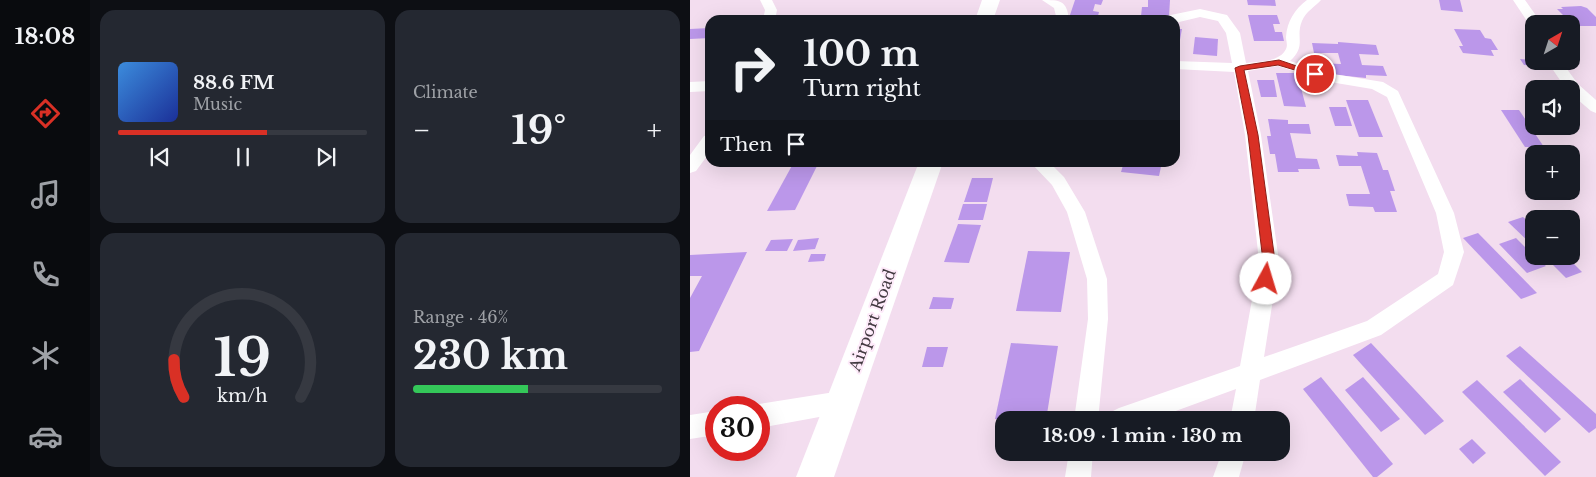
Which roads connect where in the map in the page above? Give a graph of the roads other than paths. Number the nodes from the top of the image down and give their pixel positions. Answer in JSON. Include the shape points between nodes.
{"nodes":[{"id":1,"x":766,"y":0,"type":"edge"},
{"id":2,"x":991,"y":0,"type":"edge"},
{"id":3,"x":1048,"y":0,"type":"edge"},
{"id":4,"x":1315,"y":0,"type":"edge"},
{"id":5,"x":1520,"y":0,"type":"edge"},
{"id":6,"x":770,"y":15,"type":"edge"},
{"id":7,"x":986,"y":15,"type":"edge"},
{"id":8,"x":1063,"y":15,"type":"edge"},
{"id":9,"x":1530,"y":15,"type":"edge"},
{"id":10,"x":1180,"y":18,"type":"edge"},
{"id":11,"x":1279,"y":62,"type":"junction"},
{"id":12,"x":1180,"y":65,"type":"edge"},
{"id":13,"x":1240,"y":68,"type":"junction"},
{"id":14,"x":1559,"y":70,"type":"edge"},
{"id":15,"x":705,"y":86,"type":"edge"},
{"id":16,"x":690,"y":88,"type":"edge"},
{"id":17,"x":1596,"y":108,"type":"edge"},
{"id":18,"x":705,"y":147,"type":"edge"},
{"id":19,"x":690,"y":167,"type":"edge"},
{"id":20,"x":929,"y":167,"type":"edge"},
{"id":21,"x":1043,"y":167,"type":"edge"},
{"id":22,"x":1250,"y":372,"type":"junction"},
{"id":23,"x":841,"y":402,"type":"junction"},
{"id":24,"x":1087,"y":411,"type":"edge"},
{"id":25,"x":1144,"y":411,"type":"edge"},
{"id":26,"x":1244,"y":411,"type":"edge"},
{"id":27,"x":770,"y":414,"type":"edge"},
{"id":28,"x":705,"y":425,"type":"edge"},
{"id":29,"x":690,"y":427,"type":"edge"},
{"id":30,"x":1080,"y":461,"type":"edge"},
{"id":31,"x":1231,"y":461,"type":"edge"},
{"id":32,"x":815,"y":477,"type":"edge"},
{"id":33,"x":1078,"y":477,"type":"edge"},
{"id":34,"x":1226,"y":477,"type":"edge"}],
"edges":[{"from":1,"to":6,"type":"street"},
{"from":2,"to":7,"type":"highway"},
{"from":3,"to":8,"type":"street","via":[[1060,5]]},
{"from":4,"to":11,"type":"street","via":[[1295,18],[1293,48]]},
{"from":5,"to":9,"type":"street"},
{"from":10,"to":13,"type":"street","via":[[1201,12],[1223,18],[1233,32]]},
{"from":11,"to":13,"type":"street"},
{"from":11,"to":22,"type":"street","via":[[1326,77],[1365,82],[1393,94],[1445,213],[1454,252],[1446,279],[1374,328]]},
{"from":12,"to":13,"type":"street"},
{"from":13,"to":22,"type":"street","via":[[1253,135],[1269,261]]},
{"from":14,"to":17,"type":"street","via":[[1578,94]]},
{"from":15,"to":16,"type":"street"},
{"from":18,"to":19,"type":"street"},
{"from":20,"to":23,"type":"highway","name":"Airport Road"},
{"from":21,"to":24,"type":"street","via":[[1058,181],[1076,212],[1097,279],[1098,318]]},
{"from":22,"to":25,"type":"street"},
{"from":22,"to":26,"type":"street"},
{"from":23,"to":27,"type":"street"},
{"from":23,"to":32,"type":"highway","name":"Airport Road"},
{"from":28,"to":29,"type":"street"},
{"from":30,"to":33,"type":"street"},
{"from":31,"to":34,"type":"street"}]}
